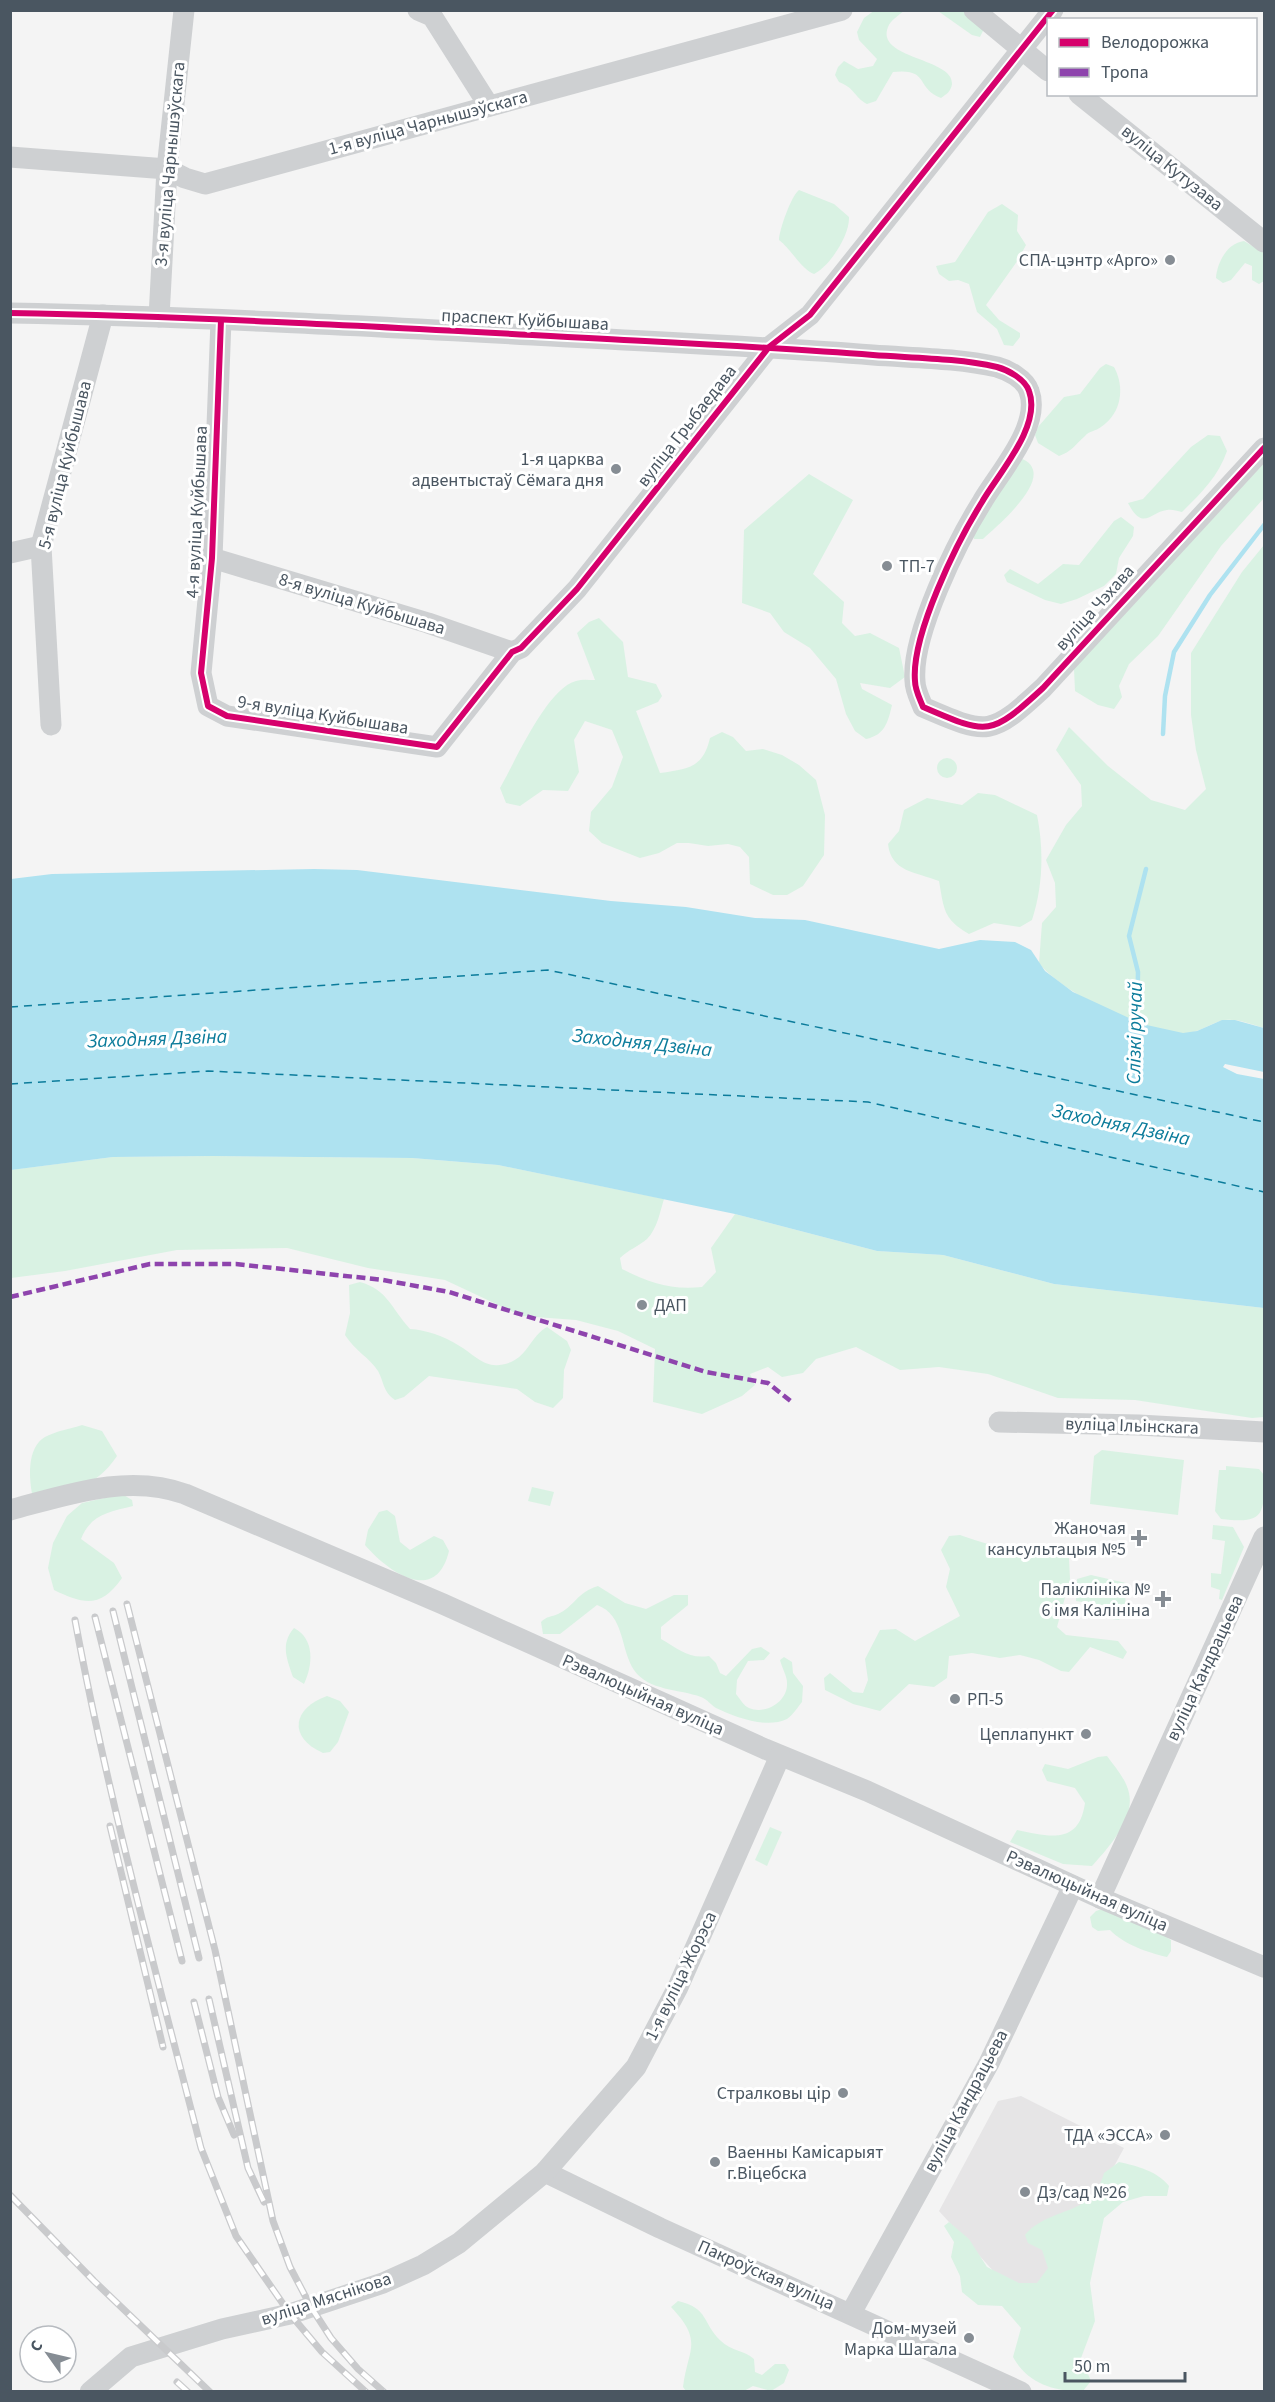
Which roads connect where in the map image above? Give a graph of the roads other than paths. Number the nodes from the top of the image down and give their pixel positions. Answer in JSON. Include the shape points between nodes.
{"nodes":[{"id":1,"x":184,"y":10,"type":"edge"},
{"id":2,"x":842,"y":10,"type":"edge"},
{"id":3,"x":974,"y":10,"type":"edge"},
{"id":4,"x":1053,"y":10,"type":"edge"},
{"id":5,"x":429,"y":12,"type":"edge"},
{"id":6,"x":1022,"y":50,"type":"junction"},
{"id":7,"x":1047,"y":70,"type":"edge"},
{"id":8,"x":1082,"y":96,"type":"edge"},
{"id":9,"x":489,"y":106,"type":"junction"},
{"id":10,"x":10,"y":157,"type":"edge"},
{"id":11,"x":167,"y":169,"type":"junction"},
{"id":12,"x":1264,"y":242,"type":"edge"},
{"id":13,"x":10,"y":313,"type":"edge"},
{"id":14,"x":103,"y":315,"type":"junction"},
{"id":15,"x":159,"y":317,"type":"junction"},
{"id":16,"x":222,"y":320,"type":"junction"},
{"id":17,"x":769,"y":347,"type":"junction"},
{"id":18,"x":1264,"y":448,"type":"edge"},
{"id":19,"x":41,"y":546,"type":"junction"},
{"id":20,"x":10,"y":553,"type":"edge"},
{"id":21,"x":212,"y":558,"type":"junction"},
{"id":22,"x":512,"y":652,"type":"junction"},
{"id":23,"x":208,"y":706,"type":"joint"},
{"id":24,"x":923,"y":707,"type":"joint"},
{"id":25,"x":51,"y":724,"type":"dead end"},
{"id":26,"x":436,"y":747,"type":"joint"},
{"id":27,"x":999,"y":1422,"type":"dead end"},
{"id":28,"x":1264,"y":1432,"type":"edge"},
{"id":29,"x":10,"y":1510,"type":"edge"},
{"id":30,"x":1264,"y":1537,"type":"edge"},
{"id":31,"x":780,"y":1756,"type":"junction"},
{"id":32,"x":1073,"y":1886,"type":"junction"},
{"id":33,"x":1100,"y":1898,"type":"junction"},
{"id":34,"x":1264,"y":1967,"type":"edge"},
{"id":35,"x":545,"y":2172,"type":"junction"},
{"id":36,"x":851,"y":2313,"type":"junction"},
{"id":37,"x":90,"y":2391,"type":"edge"},
{"id":38,"x":1021,"y":2391,"type":"edge"}],
"edges":[{"from":1,"to":11,"type":"street","name":"3-я вуліца Чарнышэўскага"},
{"from":2,"to":9,"type":"street","name":"1-я вуліца Чарнышэўскага"},
{"from":3,"to":6,"type":"street"},
{"from":4,"to":6,"type":"street","name":"вуліца Грыбаедава"},
{"from":5,"to":9,"type":"street"},
{"from":6,"to":7,"type":"street"},
{"from":6,"to":17,"type":"street","name":"вуліца Грыбаедава","via":[[810,315]]},
{"from":8,"to":12,"type":"street","name":"вуліца Кутузава"},
{"from":9,"to":11,"type":"street","name":"1-я вуліца Чарнышэўскага","via":[[205,184]]},
{"from":10,"to":11,"type":"street","name":"1-я вуліца Чарнышэўскага"},
{"from":11,"to":15,"type":"street","name":"3-я вуліца Чарнышэўскага"},
{"from":13,"to":14,"type":"street","name":"праспект Куйбышава"},
{"from":14,"to":15,"type":"street","name":"праспект Куйбышава"},
{"from":14,"to":19,"type":"street","name":"5-я вуліца Куйбышава"},
{"from":15,"to":16,"type":"street","name":"праспект Куйбышава"},
{"from":16,"to":17,"type":"street","name":"праспект Куйбышава"},
{"from":16,"to":21,"type":"street","name":"4-я вуліца Куйбышава"},
{"from":17,"to":22,"type":"street","name":"вуліца Грыбаедава","via":[[577,589],[521,648]]},
{"from":17,"to":24,"type":"street","name":"праспект Куйбышава","via":[[1000,368],[1018,377],[1029,391],[1031,415],[1011,461],[981,502],[942,576],[916,653],[915,686]]},
{"from":18,"to":24,"type":"street","name":"вуліца Чэхава","via":[[1013,716],[986,729],[966,726]]},
{"from":19,"to":20,"type":"street"},
{"from":19,"to":25,"type":"street","name":"5-я вуліца Куйбышава"},
{"from":21,"to":22,"type":"street","name":"8-я вуліца Куйбышава"},
{"from":21,"to":23,"type":"street","name":"4-я вуліца Куйбышава","via":[[201,673]]},
{"from":22,"to":26,"type":"street","name":"вуліца Грыбаедава"},
{"from":23,"to":26,"type":"street","name":"9-я вуліца Куйбышава","via":[[227,716]]},
{"from":27,"to":28,"type":"street","name":"вуліца Ільінскага"},
{"from":29,"to":31,"type":"street","name":"Рэвалюцыйная вуліца","via":[[118,1485],[165,1487],[443,1604]]},
{"from":30,"to":33,"type":"street","name":"вуліца Кандрацьева"},
{"from":31,"to":32,"type":"street","name":"Рэвалюцыйная вуліца","via":[[867,1791]]},
{"from":31,"to":35,"type":"street","name":"1-я вуліца Жорэса","via":[[678,1987],[636,2067]]},
{"from":32,"to":33,"type":"street","name":"Рэвалюцыйная вуліца"},
{"from":32,"to":36,"type":"street","name":"вуліца Кандрацьева","via":[[989,2063]]},
{"from":33,"to":34,"type":"street","name":"Рэвалюцыйная вуліца"},
{"from":35,"to":36,"type":"street","name":"Пакроўская вуліца"},
{"from":35,"to":37,"type":"street","name":"вуліца Мяснікова","via":[[459,2244],[423,2265],[383,2283],[290,2314],[222,2329],[131,2358]]},
{"from":36,"to":38,"type":"street","name":"Пакроўская вуліца"}]}
